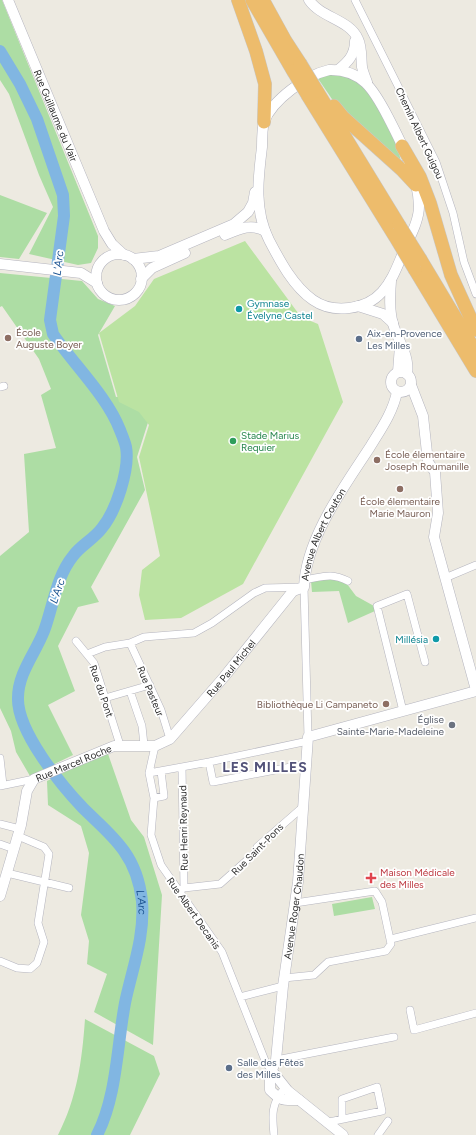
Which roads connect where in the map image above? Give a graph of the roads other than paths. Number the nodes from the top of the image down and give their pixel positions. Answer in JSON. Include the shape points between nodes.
{"nodes":[{"id":1,"x":8,"y":0,"type":"edge"},
{"id":2,"x":238,"y":0,"type":"edge"},
{"id":3,"x":252,"y":0,"type":"edge"},
{"id":4,"x":263,"y":0,"type":"edge"},
{"id":5,"x":309,"y":0,"type":"edge"},
{"id":6,"x":355,"y":0,"type":"edge"},
{"id":7,"x":353,"y":32,"type":"junction"},
{"id":8,"x":296,"y":67,"type":"junction"},
{"id":9,"x":338,"y":70,"type":"junction"},
{"id":10,"x":368,"y":84,"type":"junction"},
{"id":11,"x":315,"y":92,"type":"junction"},
{"id":12,"x":264,"y":122,"type":"junction"},
{"id":13,"x":402,"y":146,"type":"junction"},
{"id":14,"x":259,"y":176,"type":"junction"},
{"id":15,"x":416,"y":185,"type":"junction"},
{"id":16,"x":104,"y":231,"type":"junction"},
{"id":17,"x":265,"y":231,"type":"junction"},
{"id":18,"x":129,"y":257,"type":"junction"},
{"id":19,"x":103,"y":261,"type":"junction"},
{"id":20,"x":0,"y":264,"type":"edge"},
{"id":21,"x":418,"y":265,"type":"junction"},
{"id":22,"x":79,"y":273,"type":"junction"},
{"id":23,"x":141,"y":279,"type":"junction"},
{"id":24,"x":391,"y":281,"type":"junction"},
{"id":25,"x":97,"y":283,"type":"junction"},
{"id":26,"x":476,"y":294,"type":"edge"},
{"id":27,"x":358,"y":306,"type":"junction"},
{"id":28,"x":393,"y":323,"type":"junction"},
{"id":29,"x":476,"y":330,"type":"edge"},
{"id":30,"x":476,"y":352,"type":"edge"},
{"id":31,"x":476,"y":371,"type":"edge"},
{"id":32,"x":403,"y":373,"type":"junction"},
{"id":33,"x":404,"y":390,"type":"junction"},
{"id":34,"x":476,"y":565,"type":"edge"},
{"id":35,"x":445,"y":578,"type":"junction"},
{"id":36,"x":348,"y":582,"type":"dead end"},
{"id":37,"x":304,"y":583,"type":"junction"},
{"id":38,"x":76,"y":641,"type":"dead end"},
{"id":39,"x":130,"y":643,"type":"junction"},
{"id":40,"x":87,"y":654,"type":"junction"},
{"id":41,"x":425,"y":662,"type":"dead end"},
{"id":42,"x":150,"y":685,"type":"junction"},
{"id":43,"x":130,"y":691,"type":"junction"},
{"id":44,"x":476,"y":691,"type":"edge"},
{"id":45,"x":105,"y":698,"type":"junction"},
{"id":46,"x":404,"y":712,"type":"junction"},
{"id":47,"x":170,"y":739,"type":"junction"},
{"id":48,"x":308,"y":739,"type":"junction"},
{"id":49,"x":120,"y":745,"type":"junction"},
{"id":50,"x":149,"y":745,"type":"junction"},
{"id":51,"x":0,"y":758,"type":"edge"},
{"id":52,"x":209,"y":762,"type":"junction"},
{"id":53,"x":306,"y":764,"type":"junction"},
{"id":54,"x":182,"y":767,"type":"junction"},
{"id":55,"x":161,"y":771,"type":"junction"},
{"id":56,"x":149,"y":772,"type":"junction"},
{"id":57,"x":37,"y":778,"type":"junction"},
{"id":58,"x":2,"y":786,"type":"edge"},
{"id":59,"x":154,"y":798,"type":"junction"},
{"id":60,"x":304,"y":806,"type":"junction"},
{"id":61,"x":0,"y":824,"type":"edge"},
{"id":62,"x":19,"y":832,"type":"junction"},
{"id":63,"x":0,"y":844,"type":"edge"},
{"id":64,"x":14,"y":849,"type":"junction"},
{"id":65,"x":7,"y":873,"type":"junction"},
{"id":66,"x":44,"y":882,"type":"junction"},
{"id":67,"x":69,"y":888,"type":"dead end"},
{"id":68,"x":181,"y":889,"type":"junction"},
{"id":69,"x":0,"y":896,"type":"edge"},
{"id":70,"x":295,"y":903,"type":"junction"},
{"id":71,"x":476,"y":918,"type":"edge"},
{"id":72,"x":392,"y":939,"type":"junction"},
{"id":73,"x":0,"y":961,"type":"edge"},
{"id":74,"x":283,"y":982,"type":"junction"},
{"id":75,"x":240,"y":997,"type":"junction"},
{"id":76,"x":410,"y":1010,"type":"dead end"},
{"id":77,"x":476,"y":1013,"type":"edge"},
{"id":78,"x":394,"y":1037,"type":"dead end"},
{"id":79,"x":276,"y":1060,"type":"junction"},
{"id":80,"x":272,"y":1071,"type":"junction"},
{"id":81,"x":285,"y":1088,"type":"junction"},
{"id":82,"x":279,"y":1099,"type":"junction"},
{"id":83,"x":299,"y":1100,"type":"junction"},
{"id":84,"x":342,"y":1119,"type":"junction"},
{"id":85,"x":329,"y":1122,"type":"junction"},
{"id":86,"x":388,"y":1122,"type":"dead end"},
{"id":87,"x":274,"y":1135,"type":"edge"},
{"id":88,"x":344,"y":1135,"type":"edge"},
{"id":89,"x":378,"y":1135,"type":"edge"}],
"edges":[{"from":1,"to":16,"type":"street","name":"Rue Guillaume du Vair"},
{"from":2,"to":12,"type":"highway","via":[[265,84]]},
{"from":3,"to":8,"type":"highway"},
{"from":4,"to":8,"type":"highway","via":[[285,40]]},
{"from":5,"to":7,"type":"street","via":[[315,7]]},
{"from":6,"to":26,"type":"street","name":"Chemin Albert Guigou","via":[[436,162],[453,213],[464,262]]},
{"from":7,"to":9,"type":"street","via":[[354,52]]},
{"from":7,"to":10,"type":"street","via":[[358,39],[362,69]]},
{"from":8,"to":11,"type":"highway","bridge":true},
{"from":9,"to":10,"type":"street","via":[[348,71]]},
{"from":9,"to":12,"type":"street","via":[[322,72],[302,81],[278,103]]},
{"from":10,"to":13,"type":"street"},
{"from":11,"to":15,"type":"highway"},
{"from":11,"to":21,"type":"highway","bridge":true},
{"from":12,"to":14,"type":"street"},
{"from":13,"to":15,"type":"street"},
{"from":13,"to":29,"type":"highway","via":[[420,177],[430,203],[450,276]]},
{"from":14,"to":17,"type":"street","via":[[259,212]]},
{"from":14,"to":18,"type":"street","via":[[253,203],[246,214],[234,224],[159,256]]},
{"from":15,"to":24,"type":"street","via":[[418,215]]},
{"from":16,"to":18,"type":"street","name":"Rue Guillaume du Vair","via":[[112,244]]},
{"from":16,"to":19,"type":"street","name":"Rue Guillaume du Vair"},
{"from":17,"to":23,"type":"street","via":[[257,226],[234,231],[152,268]]},
{"from":17,"to":27,"type":"street","via":[[295,283],[313,300],[344,309]]},
{"from":18,"to":19,"type":"street","via":[[118,254]]},
{"from":18,"to":23,"type":"street","via":[[138,265]]},
{"from":19,"to":22,"type":"street"},
{"from":19,"to":25,"type":"street","via":[[96,274]]},
{"from":20,"to":22,"type":"street"},
{"from":21,"to":30,"type":"highway"},
{"from":21,"to":31,"type":"highway"},
{"from":22,"to":25,"type":"street"},
{"from":23,"to":25,"type":"street","via":[[136,292],[123,300],[105,295]]},
{"from":24,"to":27,"type":"street","via":[[374,299]]},
{"from":24,"to":28,"type":"street","via":[[390,306]]},
{"from":27,"to":28,"type":"street","via":[[383,314]]},
{"from":28,"to":32,"type":"street","via":[[408,365]]},
{"from":32,"to":33,"type":"street","via":[[410,379]]},
{"from":32,"to":33,"type":"street","via":[[392,376],[390,381],[391,387]]},
{"from":33,"to":35,"type":"street","via":[[418,402],[427,443],[436,463],[441,486],[442,520],[439,541]]},
{"from":33,"to":37,"type":"street","name":"Avenue Albert Couton","via":[[314,542]]},
{"from":34,"to":35,"type":"street"},
{"from":35,"to":44,"type":"street","via":[[460,625]]},
{"from":36,"to":37,"type":"street","via":[[329,575]]},
{"from":37,"to":39,"type":"street","via":[[265,588],[194,633],[144,637]]},
{"from":37,"to":47,"type":"street","name":"Rue Paul Michel","via":[[293,591]]},
{"from":37,"to":48,"type":"street","name":"Avenue Albert Couton"},
{"from":38,"to":40,"type":"street","name":"Rue du Pont"},
{"from":39,"to":40,"type":"street","via":[[105,647]]},
{"from":39,"to":42,"type":"street","name":"Rue Pasteur"},
{"from":40,"to":45,"type":"street","name":"Rue du Pont","via":[[94,663]]},
{"from":41,"to":46,"type":"street","via":[[407,594],[377,606]]},
{"from":42,"to":43,"type":"street"},
{"from":42,"to":47,"type":"street","name":"Rue Pasteur"},
{"from":43,"to":45,"type":"street"},
{"from":43,"to":50,"type":"street"},
{"from":44,"to":46,"type":"street"},
{"from":45,"to":49,"type":"street","name":"Rue du Pont"},
{"from":46,"to":48,"type":"street"},
{"from":47,"to":50,"type":"street","name":"Rue Paul Michel"},
{"from":48,"to":52,"type":"street"},
{"from":48,"to":53,"type":"street","name":"Avenue Roger Chaudon"},
{"from":49,"to":50,"type":"street","name":"Rue Marcel Roche"},
{"from":49,"to":57,"type":"street","name":"Rue Marcel Roche"},
{"from":50,"to":56,"type":"street"},
{"from":51,"to":58,"type":"street","name":"Rue Marcel Roche"},
{"from":52,"to":53,"type":"street","via":[[213,782]]},
{"from":52,"to":54,"type":"street"},
{"from":53,"to":60,"type":"street","name":"Avenue Roger Chaudon"},
{"from":54,"to":55,"type":"street"},
{"from":54,"to":68,"type":"street","name":"Rue Henri Reynaud"},
{"from":55,"to":56,"type":"street"},
{"from":55,"to":59,"type":"street","via":[[164,796]]},
{"from":56,"to":59,"type":"street","name":"Rue Albert Decanis"},
{"from":57,"to":58,"type":"street","name":"Rue Marcel Roche"},
{"from":57,"to":62,"type":"street","via":[[27,791]]},
{"from":59,"to":68,"type":"street","name":"Rue Albert Decanis","via":[[152,835],[161,866]]},
{"from":60,"to":68,"type":"street","name":"Rue Saint-Pons","via":[[220,884]]},
{"from":60,"to":70,"type":"street","name":"Avenue Roger Chaudon"},
{"from":61,"to":62,"type":"street"},
{"from":62,"to":64,"type":"street"},
{"from":62,"to":66,"type":"street","via":[[47,849],[49,859]]},
{"from":63,"to":64,"type":"street"},
{"from":64,"to":65,"type":"street"},
{"from":65,"to":66,"type":"street"},
{"from":65,"to":69,"type":"street"},
{"from":66,"to":67,"type":"street"},
{"from":66,"to":73,"type":"street","via":[[38,923],[44,942],[37,963],[30,969],[24,969]]},
{"from":68,"to":75,"type":"street","name":"Rue Albert Decanis","via":[[222,952]]},
{"from":70,"to":72,"type":"street","via":[[375,892],[382,902]]},
{"from":70,"to":74,"type":"street","name":"Avenue Roger Chaudon"},
{"from":71,"to":72,"type":"street"},
{"from":72,"to":74,"type":"street","via":[[386,951],[328,962],[314,975]]},
{"from":74,"to":75,"type":"street"},
{"from":74,"to":79,"type":"street","name":"Avenue Roger Chaudon"},
{"from":75,"to":80,"type":"street","name":"Rue Albert Decanis","via":[[266,1063]]},
{"from":76,"to":77,"type":"street","via":[[414,1030]]},
{"from":78,"to":79,"type":"street"},
{"from":79,"to":80,"type":"street","name":"Avenue Roger Chaudon"},
{"from":80,"to":81,"type":"street"},
{"from":80,"to":82,"type":"street","name":"Avenue Roger Chaudon","via":[[270,1090]]},
{"from":81,"to":82,"type":"street"},
{"from":81,"to":83,"type":"street"},
{"from":82,"to":83,"type":"street"},
{"from":82,"to":87,"type":"street","via":[[274,1111]]},
{"from":83,"to":85,"type":"street"},
{"from":84,"to":84,"type":"street","via":[[382,1111],[377,1087],[342,1099]]},
{"from":84,"to":85,"type":"street"},
{"from":85,"to":88,"type":"street"},
{"from":86,"to":89,"type":"street"}]}
